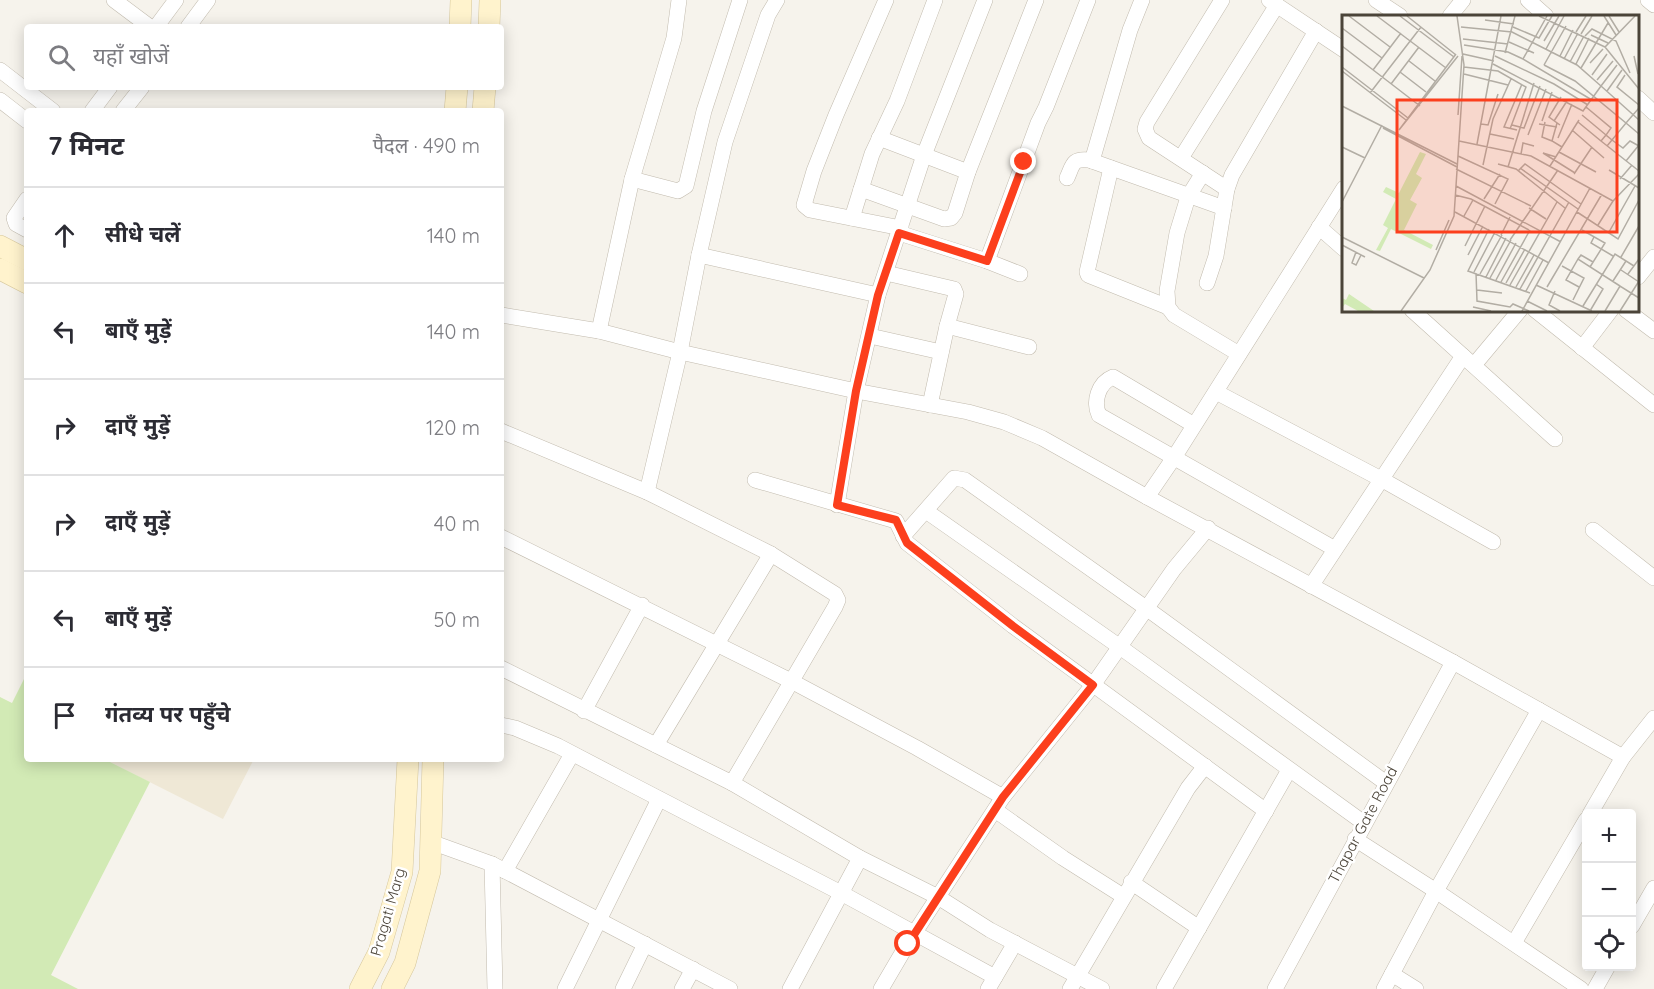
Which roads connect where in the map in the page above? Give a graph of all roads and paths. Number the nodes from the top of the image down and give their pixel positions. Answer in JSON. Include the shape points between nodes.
{"nodes":[{"id":1,"x":114,"y":0,"type":"edge"},
{"id":2,"x":176,"y":0,"type":"edge"},
{"id":3,"x":208,"y":0,"type":"edge"},
{"id":4,"x":461,"y":0,"type":"edge"},
{"id":5,"x":490,"y":0,"type":"edge"},
{"id":6,"x":679,"y":0,"type":"edge"},
{"id":7,"x":740,"y":0,"type":"edge"},
{"id":8,"x":777,"y":0,"type":"edge"},
{"id":9,"x":886,"y":0,"type":"edge"},
{"id":10,"x":935,"y":0,"type":"edge"},
{"id":11,"x":985,"y":0,"type":"edge"},
{"id":12,"x":1036,"y":0,"type":"edge"},
{"id":13,"x":1088,"y":0,"type":"edge"},
{"id":14,"x":1142,"y":0,"type":"edge"},
{"id":15,"x":1222,"y":0,"type":"edge"},
{"id":16,"x":1376,"y":0,"type":"edge"},
{"id":17,"x":1463,"y":0,"type":"edge"},
{"id":18,"x":1528,"y":0,"type":"edge"},
{"id":19,"x":1648,"y":0,"type":"edge"},
{"id":20,"x":1273,"y":2,"type":"edge"},
{"id":21,"x":1654,"y":5,"type":"edge"},
{"id":22,"x":1398,"y":15,"type":"edge"},
{"id":23,"x":1451,"y":15,"type":"edge"},
{"id":24,"x":1545,"y":15,"type":"edge"},
{"id":25,"x":146,"y":24,"type":"edge"},
{"id":26,"x":158,"y":24,"type":"edge"},
{"id":27,"x":190,"y":24,"type":"edge"},
{"id":28,"x":460,"y":24,"type":"edge"},
{"id":29,"x":489,"y":24,"type":"edge"},
{"id":30,"x":1316,"y":31,"type":"junction"},
{"id":31,"x":1342,"y":49,"type":"edge"},
{"id":32,"x":0,"y":70,"type":"edge"},
{"id":33,"x":24,"y":89,"type":"edge"},
{"id":34,"x":26,"y":90,"type":"edge"},
{"id":35,"x":108,"y":90,"type":"edge"},
{"id":36,"x":140,"y":90,"type":"edge"},
{"id":37,"x":457,"y":90,"type":"edge"},
{"id":38,"x":485,"y":90,"type":"edge"},
{"id":39,"x":1639,"y":99,"type":"edge"},
{"id":40,"x":0,"y":100,"type":"edge"},
{"id":41,"x":49,"y":108,"type":"edge"},
{"id":42,"x":94,"y":108,"type":"edge"},
{"id":43,"x":125,"y":108,"type":"edge"},
{"id":44,"x":456,"y":108,"type":"edge"},
{"id":45,"x":483,"y":108,"type":"edge"},
{"id":46,"x":1654,"y":113,"type":"edge"},
{"id":47,"x":24,"y":119,"type":"edge"},
{"id":48,"x":879,"y":138,"type":"junction"},
{"id":49,"x":924,"y":155,"type":"junction"},
{"id":50,"x":1180,"y":158,"type":"junction"},
{"id":51,"x":1092,"y":161,"type":"junction"},
{"id":52,"x":1111,"y":168,"type":"junction"},
{"id":53,"x":968,"y":172,"type":"junction"},
{"id":54,"x":1203,"y":173,"type":"junction"},
{"id":55,"x":1067,"y":178,"type":"dead end"},
{"id":56,"x":632,"y":179,"type":"junction"},
{"id":57,"x":861,"y":189,"type":"junction"},
{"id":58,"x":1227,"y":189,"type":"junction"},
{"id":59,"x":1342,"y":191,"type":"edge"},
{"id":60,"x":1188,"y":197,"type":"junction"},
{"id":61,"x":24,"y":203,"type":"edge"},
{"id":62,"x":909,"y":205,"type":"junction"},
{"id":63,"x":1224,"y":208,"type":"junction"},
{"id":64,"x":852,"y":218,"type":"junction"},
{"id":65,"x":1318,"y":227,"type":"junction"},
{"id":66,"x":24,"y":228,"type":"edge"},
{"id":67,"x":900,"y":231,"type":"junction"},
{"id":68,"x":0,"y":246,"type":"edge"},
{"id":69,"x":1342,"y":247,"type":"edge"},
{"id":70,"x":699,"y":255,"type":"junction"},
{"id":71,"x":1654,"y":256,"type":"edge"},
{"id":72,"x":24,"y":258,"type":"edge"},
{"id":73,"x":987,"y":261,"type":"junction"},
{"id":74,"x":0,"y":269,"type":"edge"},
{"id":75,"x":886,"y":273,"type":"junction"},
{"id":76,"x":1020,"y":274,"type":"dead end"},
{"id":77,"x":1639,"y":276,"type":"edge"},
{"id":78,"x":24,"y":281,"type":"edge"},
{"id":79,"x":1207,"y":283,"type":"dead end"},
{"id":80,"x":878,"y":295,"type":"junction"},
{"id":81,"x":1168,"y":307,"type":"junction"},
{"id":82,"x":1414,"y":312,"type":"edge"},
{"id":83,"x":1518,"y":312,"type":"edge"},
{"id":84,"x":1537,"y":312,"type":"edge"},
{"id":85,"x":1609,"y":312,"type":"edge"},
{"id":86,"x":1629,"y":312,"type":"edge"},
{"id":87,"x":504,"y":316,"type":"edge"},
{"id":88,"x":947,"y":326,"type":"junction"},
{"id":89,"x":1654,"y":331,"type":"edge"},
{"id":90,"x":599,"y":332,"type":"junction"},
{"id":91,"x":870,"y":336,"type":"junction"},
{"id":92,"x":1029,"y":347,"type":"dead end"},
{"id":93,"x":1582,"y":348,"type":"junction"},
{"id":94,"x":680,"y":352,"type":"junction"},
{"id":95,"x":941,"y":352,"type":"junction"},
{"id":96,"x":1239,"y":354,"type":"junction"},
{"id":97,"x":1468,"y":361,"type":"junction"},
{"id":98,"x":856,"y":391,"type":"junction"},
{"id":99,"x":1216,"y":392,"type":"junction"},
{"id":100,"x":930,"y":405,"type":"junction"},
{"id":101,"x":1654,"y":405,"type":"edge"},
{"id":102,"x":1194,"y":425,"type":"junction"},
{"id":103,"x":504,"y":432,"type":"edge"},
{"id":104,"x":1555,"y":439,"type":"dead end"},
{"id":105,"x":1175,"y":456,"type":"junction"},
{"id":106,"x":1381,"y":479,"type":"junction"},
{"id":107,"x":755,"y":480,"type":"dead end"},
{"id":108,"x":647,"y":492,"type":"junction"},
{"id":109,"x":1147,"y":497,"type":"junction"},
{"id":110,"x":837,"y":505,"type":"junction"},
{"id":111,"x":926,"y":511,"type":"junction"},
{"id":112,"x":1208,"y":528,"type":"junction"},
{"id":113,"x":1593,"y":530,"type":"dead end"},
{"id":114,"x":903,"y":536,"type":"junction"},
{"id":115,"x":504,"y":538,"type":"edge"},
{"id":116,"x":1493,"y":542,"type":"dead end"},
{"id":117,"x":1335,"y":549,"type":"junction"},
{"id":118,"x":771,"y":554,"type":"junction"},
{"id":119,"x":1654,"y":578,"type":"edge"},
{"id":120,"x":1311,"y":586,"type":"junction"},
{"id":121,"x":642,"y":605,"type":"junction"},
{"id":122,"x":1146,"y":608,"type":"junction"},
{"id":123,"x":716,"y":644,"type":"junction"},
{"id":124,"x":1120,"y":647,"type":"junction"},
{"id":125,"x":1453,"y":662,"type":"junction"},
{"id":126,"x":504,"y":670,"type":"edge"},
{"id":127,"x":793,"y":682,"type":"junction"},
{"id":128,"x":1093,"y":685,"type":"junction"},
{"id":129,"x":1539,"y":710,"type":"junction"},
{"id":130,"x":584,"y":711,"type":"junction"},
{"id":131,"x":1654,"y":718,"type":"edge"},
{"id":132,"x":504,"y":726,"type":"edge"},
{"id":133,"x":656,"y":746,"type":"junction"},
{"id":134,"x":572,"y":754,"type":"junction"},
{"id":135,"x":1623,"y":757,"type":"junction"},
{"id":136,"x":408,"y":762,"type":"edge"},
{"id":137,"x":433,"y":762,"type":"edge"},
{"id":138,"x":1205,"y":766,"type":"junction"},
{"id":139,"x":1289,"y":770,"type":"junction"},
{"id":140,"x":732,"y":783,"type":"junction"},
{"id":141,"x":1386,"y":783,"type":"junction"},
{"id":142,"x":659,"y":799,"type":"junction"},
{"id":143,"x":999,"y":803,"type":"junction"},
{"id":144,"x":1592,"y":809,"type":"edge"},
{"id":145,"x":1266,"y":811,"type":"junction"},
{"id":146,"x":1364,"y":823,"type":"junction"},
{"id":147,"x":1582,"y":828,"type":"edge"},
{"id":148,"x":1355,"y":839,"type":"junction"},
{"id":149,"x":431,"y":842,"type":"junction"},
{"id":150,"x":860,"y":858,"type":"junction"},
{"id":151,"x":498,"y":868,"type":"junction"},
{"id":152,"x":1131,"y":882,"type":"junction"},
{"id":153,"x":1654,"y":888,"type":"edge"},
{"id":154,"x":1436,"y":891,"type":"junction"},
{"id":155,"x":841,"y":893,"type":"junction"},
{"id":156,"x":1123,"y":896,"type":"junction"},
{"id":157,"x":938,"y":897,"type":"junction"},
{"id":158,"x":1636,"y":919,"type":"edge"},
{"id":159,"x":598,"y":921,"type":"junction"},
{"id":160,"x":1199,"y":928,"type":"junction"},
{"id":161,"x":915,"y":933,"type":"junction"},
{"id":162,"x":1015,"y":943,"type":"junction"},
{"id":163,"x":1514,"y":943,"type":"junction"},
{"id":164,"x":645,"y":944,"type":"junction"},
{"id":165,"x":693,"y":969,"type":"junction"},
{"id":166,"x":1605,"y":971,"type":"edge"},
{"id":167,"x":1392,"y":974,"type":"junction"},
{"id":168,"x":1074,"y":982,"type":"edge"},
{"id":169,"x":992,"y":983,"type":"edge"},
{"id":170,"x":360,"y":989,"type":"edge"},
{"id":171,"x":392,"y":989,"type":"edge"},
{"id":172,"x":495,"y":989,"type":"edge"},
{"id":173,"x":565,"y":989,"type":"edge"},
{"id":174,"x":623,"y":989,"type":"edge"},
{"id":175,"x":682,"y":989,"type":"edge"},
{"id":176,"x":730,"y":989,"type":"edge"},
{"id":177,"x":790,"y":989,"type":"edge"},
{"id":178,"x":881,"y":989,"type":"edge"},
{"id":179,"x":1102,"y":989,"type":"edge"},
{"id":180,"x":1164,"y":989,"type":"edge"},
{"id":181,"x":1275,"y":989,"type":"edge"},
{"id":182,"x":1384,"y":989,"type":"edge"},
{"id":183,"x":1416,"y":989,"type":"edge"},
{"id":184,"x":1581,"y":989,"type":"edge"},
{"id":185,"x":1594,"y":989,"type":"edge"}],
"edges":[{"from":1,"to":25,"type":"street"},
{"from":2,"to":26,"type":"street"},
{"from":3,"to":27,"type":"street"},
{"from":4,"to":28,"type":"main road"},
{"from":5,"to":29,"type":"main road"},
{"from":6,"to":56,"type":"street","via":[[674,38]]},
{"from":7,"to":56,"type":"street","via":[[704,111],[686,186],[678,191]]},
{"from":8,"to":70,"type":"street","via":[[768,15],[725,142]]},
{"from":9,"to":64,"type":"street","via":[[836,115],[805,201],[810,210]]},
{"from":10,"to":48,"type":"street"},
{"from":11,"to":49,"type":"street"},
{"from":12,"to":53,"type":"street"},
{"from":13,"to":73,"type":"street"},
{"from":14,"to":51,"type":"street"},
{"from":15,"to":50,"type":"street","via":[[1145,129],[1149,138]]},
{"from":16,"to":22,"type":"street"},
{"from":17,"to":23,"type":"street"},
{"from":18,"to":24,"type":"street"},
{"from":19,"to":21,"type":"street"},
{"from":20,"to":30,"type":"street"},
{"from":20,"to":50,"type":"street"},
{"from":30,"to":31,"type":"street"},
{"from":30,"to":58,"type":"street"},
{"from":32,"to":33,"type":"street"},
{"from":34,"to":41,"type":"street"},
{"from":35,"to":42,"type":"street"},
{"from":36,"to":43,"type":"street"},
{"from":37,"to":44,"type":"main road"},
{"from":38,"to":45,"type":"main road"},
{"from":39,"to":46,"type":"street"},
{"from":40,"to":47,"type":"street"},
{"from":48,"to":49,"type":"street"},
{"from":48,"to":57,"type":"street"},
{"from":49,"to":53,"type":"street"},
{"from":49,"to":62,"type":"street"},
{"from":50,"to":54,"type":"street"},
{"from":51,"to":52,"type":"street"},
{"from":51,"to":55,"type":"street","via":[[1075,162]]},
{"from":52,"to":60,"type":"street"},
{"from":52,"to":81,"type":"street","via":[[1088,275]]},
{"from":53,"to":62,"type":"street","via":[[951,218],[944,219]]},
{"from":54,"to":58,"type":"street"},
{"from":54,"to":60,"type":"street"},
{"from":56,"to":90,"type":"street"},
{"from":57,"to":62,"type":"street"},
{"from":57,"to":64,"type":"street"},
{"from":58,"to":63,"type":"street"},
{"from":59,"to":65,"type":"street"},
{"from":60,"to":63,"type":"street"},
{"from":60,"to":81,"type":"street","via":[[1177,233]]},
{"from":61,"to":66,"type":"street","via":[[14,220]]},
{"from":62,"to":67,"type":"street"},
{"from":63,"to":79,"type":"street"},
{"from":64,"to":67,"type":"street"},
{"from":65,"to":69,"type":"street"},
{"from":65,"to":96,"type":"street"},
{"from":67,"to":73,"type":"street"},
{"from":67,"to":75,"type":"street"},
{"from":68,"to":72,"type":"main road"},
{"from":70,"to":80,"type":"street"},
{"from":70,"to":94,"type":"street"},
{"from":71,"to":77,"type":"street"},
{"from":73,"to":76,"type":"street"},
{"from":74,"to":78,"type":"main road"},
{"from":75,"to":80,"type":"street"},
{"from":75,"to":88,"type":"street","via":[[954,289]]},
{"from":80,"to":91,"type":"street"},
{"from":81,"to":96,"type":"street","via":[[1174,315]]},
{"from":82,"to":97,"type":"street"},
{"from":83,"to":97,"type":"street"},
{"from":84,"to":93,"type":"street"},
{"from":85,"to":93,"type":"street"},
{"from":86,"to":89,"type":"street"},
{"from":87,"to":90,"type":"street"},
{"from":88,"to":92,"type":"street"},
{"from":88,"to":95,"type":"street"},
{"from":90,"to":94,"type":"street"},
{"from":91,"to":95,"type":"street"},
{"from":91,"to":98,"type":"street"},
{"from":93,"to":101,"type":"street"},
{"from":94,"to":98,"type":"street"},
{"from":94,"to":108,"type":"street"},
{"from":95,"to":100,"type":"street"},
{"from":96,"to":99,"type":"street"},
{"from":97,"to":104,"type":"street"},
{"from":97,"to":106,"type":"street"},
{"from":98,"to":100,"type":"street"},
{"from":98,"to":110,"type":"street"},
{"from":99,"to":102,"type":"street"},
{"from":99,"to":106,"type":"street"},
{"from":100,"to":109,"type":"street","via":[[968,412],[1042,438]]},
{"from":102,"to":105,"type":"street"},
{"from":102,"to":105,"type":"street","via":[[1113,377],[1102,388],[1096,402],[1100,415]]},
{"from":103,"to":108,"type":"street"},
{"from":105,"to":109,"type":"street"},
{"from":105,"to":117,"type":"street"},
{"from":106,"to":116,"type":"street"},
{"from":106,"to":117,"type":"street"},
{"from":107,"to":110,"type":"street"},
{"from":108,"to":118,"type":"street"},
{"from":109,"to":112,"type":"street"},
{"from":110,"to":114,"type":"street","via":[[890,518],[899,524]]},
{"from":111,"to":114,"type":"street"},
{"from":111,"to":122,"type":"street","via":[[954,478],[965,480]]},
{"from":111,"to":124,"type":"street"},
{"from":112,"to":120,"type":"street"},
{"from":112,"to":122,"type":"street"},
{"from":113,"to":119,"type":"street"},
{"from":114,"to":128,"type":"street","via":[[986,606]]},
{"from":115,"to":121,"type":"street"},
{"from":117,"to":120,"type":"street"},
{"from":118,"to":123,"type":"street"},
{"from":118,"to":127,"type":"street","via":[[835,594],[838,600]]},
{"from":120,"to":125,"type":"street"},
{"from":121,"to":123,"type":"street"},
{"from":121,"to":130,"type":"street"},
{"from":122,"to":124,"type":"street"},
{"from":122,"to":141,"type":"street"},
{"from":123,"to":127,"type":"street"},
{"from":123,"to":133,"type":"street"},
{"from":124,"to":128,"type":"street"},
{"from":124,"to":139,"type":"street"},
{"from":125,"to":129,"type":"street"},
{"from":125,"to":141,"type":"street","name":"Thapar Gate Road"},
{"from":126,"to":130,"type":"street"},
{"from":127,"to":140,"type":"street"},
{"from":127,"to":143,"type":"street","via":[[917,748]]},
{"from":128,"to":138,"type":"street"},
{"from":128,"to":143,"type":"street"},
{"from":129,"to":135,"type":"street"},
{"from":129,"to":154,"type":"street"},
{"from":130,"to":133,"type":"street"},
{"from":131,"to":135,"type":"street"},
{"from":132,"to":134,"type":"street"},
{"from":133,"to":140,"type":"street"},
{"from":134,"to":142,"type":"street"},
{"from":134,"to":151,"type":"street"},
{"from":135,"to":144,"type":"street"},
{"from":136,"to":170,"type":"main road","name":"Pragati Marg","via":[[402,872],[379,952]]},
{"from":137,"to":149,"type":"main road","name":"Pragati Marg"},
{"from":138,"to":145,"type":"street"},
{"from":138,"to":152,"type":"street"},
{"from":139,"to":145,"type":"street"},
{"from":139,"to":146,"type":"street"},
{"from":140,"to":150,"type":"street"},
{"from":141,"to":146,"type":"street","name":"Thapar Gate Road"},
{"from":142,"to":155,"type":"street"},
{"from":142,"to":159,"type":"street"},
{"from":143,"to":156,"type":"street","via":[[1063,858]]},
{"from":143,"to":157,"type":"street"},
{"from":145,"to":160,"type":"street"},
{"from":146,"to":148,"type":"street","name":"Thapar Gate Road"},
{"from":147,"to":163,"type":"street"},
{"from":148,"to":154,"type":"street"},
{"from":148,"to":181,"type":"street","name":"Thapar Gate Road"},
{"from":149,"to":151,"type":"street"},
{"from":149,"to":171,"type":"main road","name":"Pragati Marg","via":[[430,871],[405,963]]},
{"from":150,"to":155,"type":"street"},
{"from":150,"to":157,"type":"street"},
{"from":151,"to":159,"type":"street"},
{"from":151,"to":172,"type":"street"},
{"from":152,"to":156,"type":"street"},
{"from":152,"to":160,"type":"street"},
{"from":153,"to":158,"type":"street"},
{"from":154,"to":163,"type":"street"},
{"from":154,"to":167,"type":"street"},
{"from":155,"to":161,"type":"street"},
{"from":155,"to":177,"type":"street"},
{"from":156,"to":168,"type":"street"},
{"from":157,"to":161,"type":"street"},
{"from":157,"to":162,"type":"street"},
{"from":159,"to":164,"type":"street"},
{"from":159,"to":173,"type":"street"},
{"from":160,"to":180,"type":"street"},
{"from":161,"to":169,"type":"street"},
{"from":161,"to":178,"type":"street"},
{"from":162,"to":168,"type":"street"},
{"from":162,"to":169,"type":"street"},
{"from":163,"to":184,"type":"street"},
{"from":164,"to":165,"type":"street"},
{"from":164,"to":174,"type":"street"},
{"from":165,"to":175,"type":"street"},
{"from":165,"to":176,"type":"street"},
{"from":166,"to":185,"type":"street"},
{"from":167,"to":182,"type":"street"},
{"from":167,"to":183,"type":"street"},
{"from":168,"to":179,"type":"street"}]}
